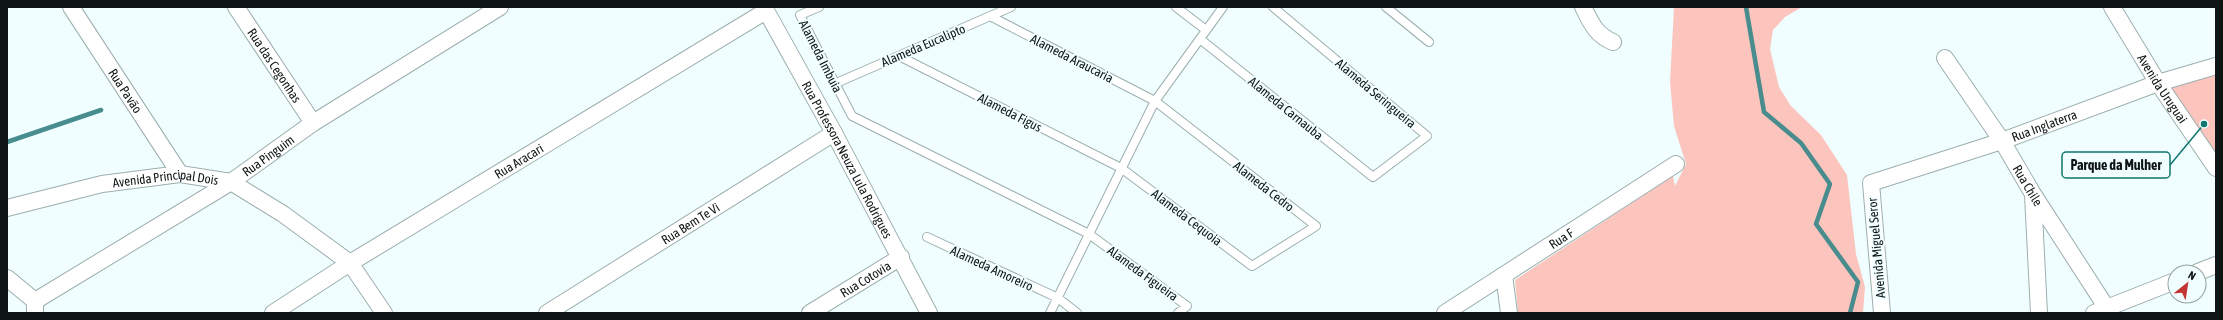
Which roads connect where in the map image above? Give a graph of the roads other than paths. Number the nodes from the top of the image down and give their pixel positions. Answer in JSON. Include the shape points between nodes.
{"nodes":[{"id":1,"x":71,"y":7,"type":"edge"},
{"id":2,"x":236,"y":7,"type":"edge"},
{"id":3,"x":500,"y":7,"type":"edge"},
{"id":4,"x":819,"y":7,"type":"edge"},
{"id":5,"x":1011,"y":7,"type":"edge"},
{"id":6,"x":1176,"y":7,"type":"edge"},
{"id":7,"x":1223,"y":7,"type":"edge"},
{"id":8,"x":1273,"y":7,"type":"edge"},
{"id":9,"x":1386,"y":7,"type":"edge"},
{"id":10,"x":1583,"y":7,"type":"edge"},
{"id":11,"x":2112,"y":7,"type":"edge"},
{"id":12,"x":765,"y":9,"type":"edge"},
{"id":13,"x":990,"y":16,"type":"junction"},
{"id":14,"x":1206,"y":30,"type":"junction"},
{"id":15,"x":1200,"y":39,"type":"junction"},
{"id":16,"x":1429,"y":42,"type":"dead end"},
{"id":17,"x":1613,"y":42,"type":"dead end"},
{"id":18,"x":900,"y":56,"type":"junction"},
{"id":19,"x":1945,"y":58,"type":"dead end"},
{"id":20,"x":2216,"y":66,"type":"edge"},
{"id":21,"x":2158,"y":83,"type":"junction"},
{"id":22,"x":834,"y":84,"type":"junction"},
{"id":23,"x":1155,"y":100,"type":"junction"},
{"id":24,"x":313,"y":123,"type":"junction"},
{"id":25,"x":834,"y":133,"type":"junction"},
{"id":26,"x":2002,"y":140,"type":"junction"},
{"id":27,"x":1676,"y":164,"type":"dead end"},
{"id":28,"x":1121,"y":168,"type":"junction"},
{"id":29,"x":2216,"y":168,"type":"edge"},
{"id":30,"x":180,"y":174,"type":"junction"},
{"id":31,"x":1373,"y":177,"type":"joint"},
{"id":32,"x":231,"y":182,"type":"junction"},
{"id":33,"x":1871,"y":183,"type":"joint"},
{"id":34,"x":2033,"y":194,"type":"junction"},
{"id":35,"x":7,"y":208,"type":"edge"},
{"id":36,"x":1089,"y":234,"type":"junction"},
{"id":37,"x":927,"y":237,"type":"dead end"},
{"id":38,"x":901,"y":257,"type":"junction"},
{"id":39,"x":350,"y":263,"type":"junction"},
{"id":40,"x":1252,"y":266,"type":"joint"},
{"id":41,"x":1504,"y":275,"type":"junction"},
{"id":42,"x":7,"y":278,"type":"edge"},
{"id":43,"x":2167,"y":284,"type":"edge"},
{"id":44,"x":1058,"y":298,"type":"junction"},
{"id":45,"x":35,"y":307,"type":"edge"},
{"id":46,"x":2104,"y":311,"type":"edge"},
{"id":47,"x":273,"y":313,"type":"edge"},
{"id":48,"x":384,"y":313,"type":"edge"},
{"id":49,"x":546,"y":313,"type":"edge"},
{"id":50,"x":810,"y":313,"type":"edge"},
{"id":51,"x":929,"y":313,"type":"edge"},
{"id":52,"x":1050,"y":313,"type":"edge"},
{"id":53,"x":1077,"y":313,"type":"edge"},
{"id":54,"x":1178,"y":313,"type":"edge"},
{"id":55,"x":1446,"y":313,"type":"edge"},
{"id":56,"x":1509,"y":313,"type":"edge"},
{"id":57,"x":1882,"y":313,"type":"edge"},
{"id":58,"x":2039,"y":313,"type":"edge"}],
"edges":[{"from":1,"to":30,"type":"street","name":"Rua Pavão"},
{"from":2,"to":24,"type":"street","name":"Rua das Cegonhas"},
{"from":3,"to":24,"type":"street","name":"Rua Pinguim"},
{"from":4,"to":22,"type":"lane","name":"Alameda Imbuia","via":[[800,15]]},
{"from":5,"to":13,"type":"lane","name":"Alameda Eucalipto"},
{"from":6,"to":14,"type":"lane"},
{"from":7,"to":14,"type":"lane"},
{"from":8,"to":31,"type":"lane","name":"Alameda Seringueira","via":[[1427,136]]},
{"from":9,"to":16,"type":"lane"},
{"from":10,"to":17,"type":"street","via":[[1595,30],[1603,38]]},
{"from":11,"to":21,"type":"street","name":"Avenida Uruguai"},
{"from":12,"to":25,"type":"street","name":"Rua Professora Neuza Lula Rodrigues"},
{"from":12,"to":39,"type":"street","name":"Rua Aracari"},
{"from":13,"to":18,"type":"lane","name":"Alameda Eucalipto"},
{"from":13,"to":23,"type":"lane","name":"Alameda Araucaria"},
{"from":14,"to":15,"type":"lane"},
{"from":15,"to":23,"type":"lane"},
{"from":15,"to":31,"type":"lane","name":"Alameda Carnauba"},
{"from":18,"to":22,"type":"lane","name":"Alameda Eucalipto"},
{"from":18,"to":28,"type":"lane","name":"Alameda Figus"},
{"from":19,"to":26,"type":"street","name":"Rua Chile"},
{"from":20,"to":21,"type":"street","name":"Rua Inglaterra"},
{"from":21,"to":26,"type":"street","name":"Rua Inglaterra"},
{"from":21,"to":29,"type":"street","name":"Avenida Uruguai"},
{"from":22,"to":36,"type":"lane","name":"Alameda Imbuia","via":[[852,116]]},
{"from":23,"to":28,"type":"lane"},
{"from":23,"to":40,"type":"lane","name":"Alameda Cedro","via":[[1316,226]]},
{"from":24,"to":32,"type":"street","name":"Rua Pinguim"},
{"from":25,"to":38,"type":"street","name":"Rua Professora Neuza Lula Rodrigues"},
{"from":25,"to":49,"type":"street","name":"Rua Bem Te Vi"},
{"from":26,"to":33,"type":"street","name":"Rua Inglaterra"},
{"from":26,"to":34,"type":"street","name":"Rua Chile"},
{"from":27,"to":41,"type":"street","name":"Rua F"},
{"from":28,"to":36,"type":"lane"},
{"from":28,"to":40,"type":"lane","name":"Alameda Cequoia"},
{"from":30,"to":32,"type":"street","name":"Avenida Principal Dois"},
{"from":30,"to":35,"type":"street","name":"Avenida Principal Dois","via":[[102,184]]},
{"from":32,"to":39,"type":"street","name":"Avenida Principal Dois","via":[[283,214]]},
{"from":32,"to":45,"type":"street","name":"Rua Pinguim"},
{"from":33,"to":57,"type":"street","name":"Avenida Miguel Seror"},
{"from":34,"to":46,"type":"street","name":"Rua Chile"},
{"from":34,"to":58,"type":"street"},
{"from":36,"to":44,"type":"lane"},
{"from":36,"to":54,"type":"lane","name":"Alameda Figueira","via":[[1187,306]]},
{"from":37,"to":44,"type":"lane","name":"Alameda Amoreiro"},
{"from":38,"to":50,"type":"street","name":"Rua Cotovia"},
{"from":38,"to":51,"type":"street","name":"Rua Professora Neuza Lula Rodrigues"},
{"from":39,"to":47,"type":"street","name":"Rua Aracari"},
{"from":39,"to":48,"type":"street","name":"Avenida Principal Dois"},
{"from":41,"to":55,"type":"street","name":"Rua F"},
{"from":41,"to":56,"type":"street"},
{"from":42,"to":45,"type":"street","name":"Rua Pinguim"},
{"from":43,"to":46,"type":"street"},
{"from":44,"to":52,"type":"lane"},
{"from":44,"to":53,"type":"lane","name":"Alameda Amoreiro"}]}
